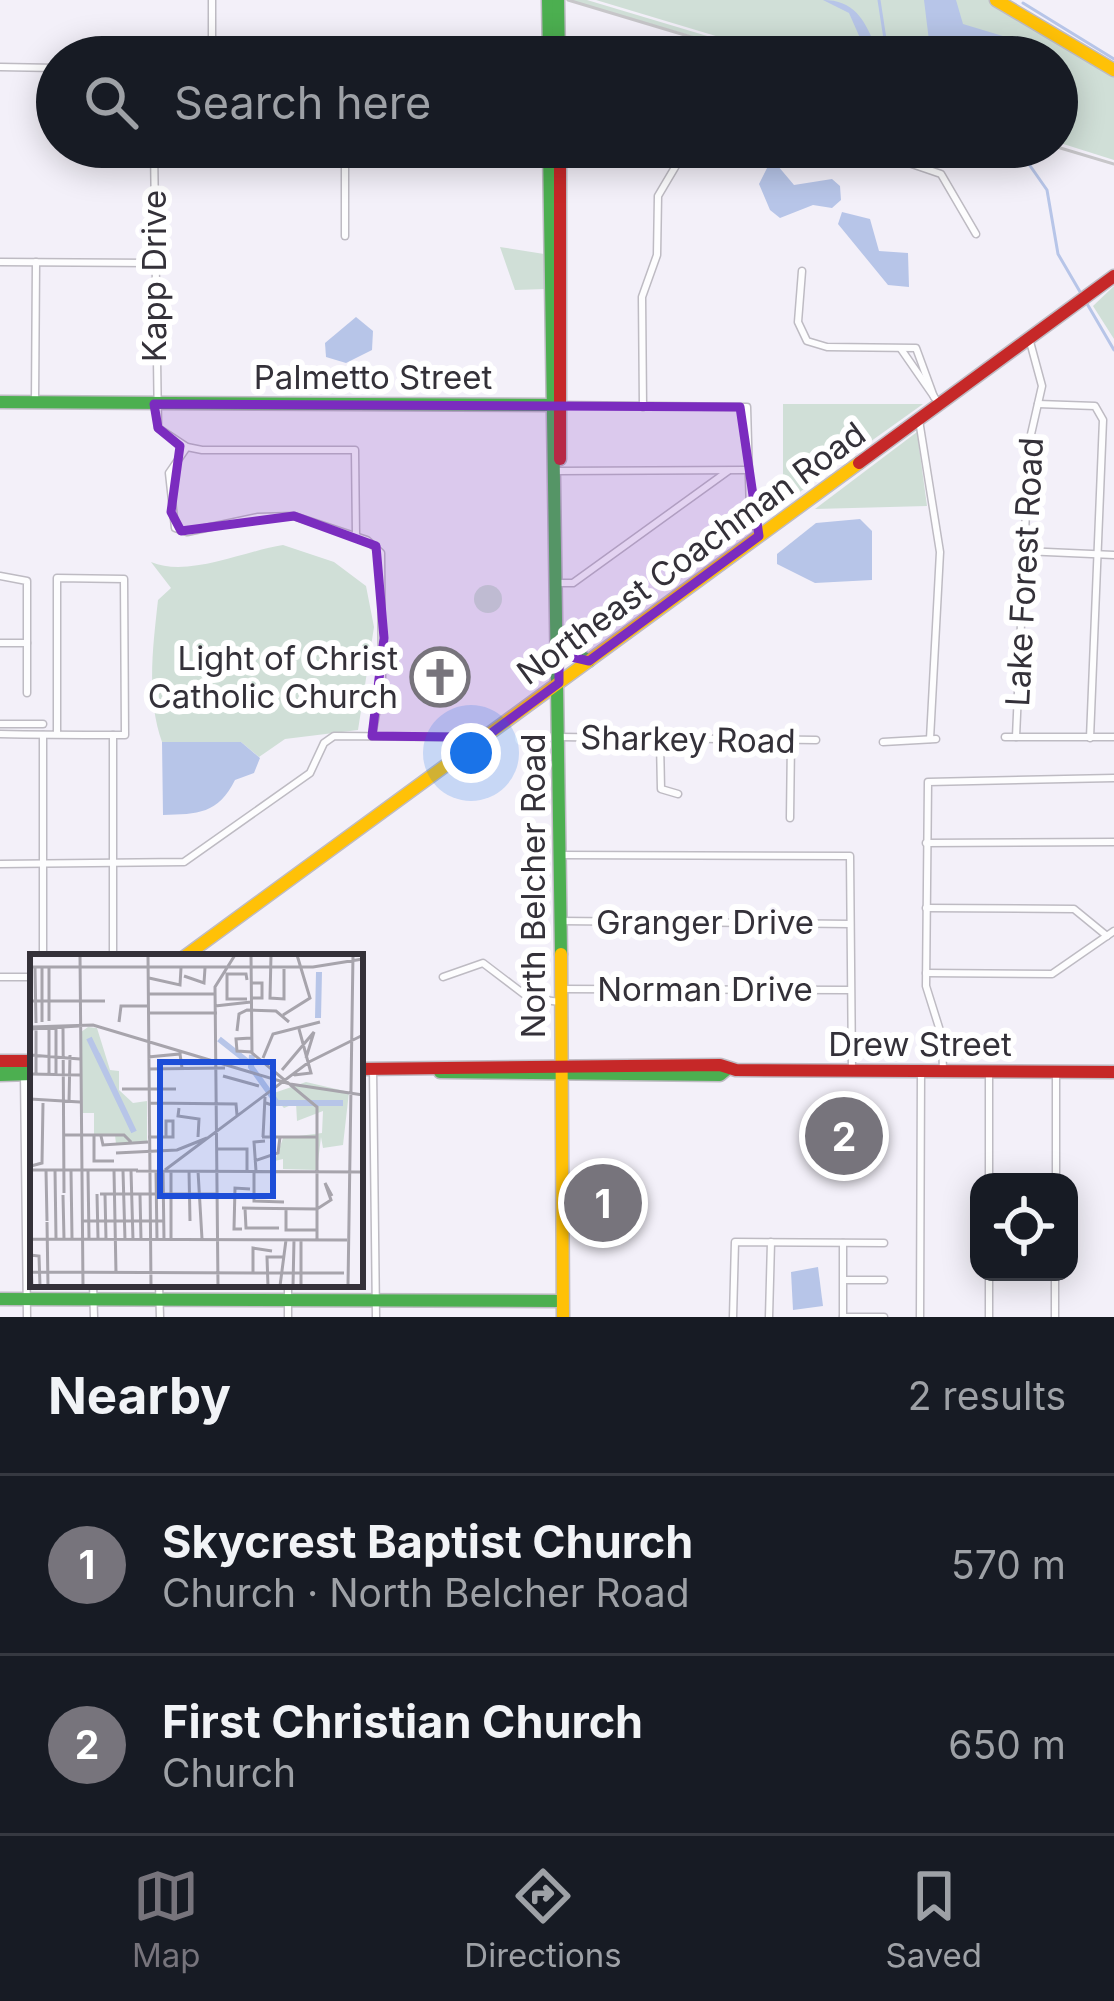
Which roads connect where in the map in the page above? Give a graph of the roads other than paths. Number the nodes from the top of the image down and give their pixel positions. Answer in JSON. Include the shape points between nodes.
{"nodes":[{"id":1,"x":212,"y":0,"type":"edge"},
{"id":2,"x":548,"y":0,"type":"edge"},
{"id":3,"x":558,"y":0,"type":"edge"},
{"id":4,"x":999,"y":1,"type":"edge"},
{"id":5,"x":212,"y":36,"type":"edge"},
{"id":6,"x":549,"y":36,"type":"edge"},
{"id":7,"x":559,"y":36,"type":"edge"},
{"id":8,"x":1057,"y":36,"type":"edge"},
{"id":9,"x":1078,"y":48,"type":"edge"},
{"id":10,"x":0,"y":67,"type":"edge"},
{"id":11,"x":36,"y":68,"type":"edge"},
{"id":12,"x":1114,"y":70,"type":"edge"},
{"id":13,"x":154,"y":168,"type":"edge"},
{"id":14,"x":345,"y":168,"type":"edge"},
{"id":15,"x":551,"y":168,"type":"edge"},
{"id":16,"x":560,"y":168,"type":"edge"},
{"id":17,"x":675,"y":168,"type":"edge"},
{"id":18,"x":921,"y":168,"type":"edge"},
{"id":19,"x":976,"y":234,"type":"dead end"},
{"id":20,"x":346,"y":236,"type":"dead end"},
{"id":21,"x":0,"y":262,"type":"edge"},
{"id":22,"x":36,"y":262,"type":"junction"},
{"id":23,"x":154,"y":262,"type":"junction"},
{"id":24,"x":802,"y":271,"type":"dead end"},
{"id":25,"x":1114,"y":276,"type":"edge"},
{"id":26,"x":1029,"y":338,"type":"junction"},
{"id":27,"x":901,"y":349,"type":"junction"},
{"id":28,"x":923,"y":357,"type":"junction"},
{"id":29,"x":914,"y":362,"type":"junction"},
{"id":30,"x":936,"y":401,"type":"junction"},
{"id":31,"x":0,"y":402,"type":"edge"},
{"id":32,"x":35,"y":402,"type":"junction"},
{"id":33,"x":154,"y":404,"type":"junction"},
{"id":34,"x":1038,"y":404,"type":"junction"},
{"id":35,"x":557,"y":405,"type":"junction"},
{"id":36,"x":643,"y":407,"type":"junction"},
{"id":37,"x":919,"y":419,"type":"junction"},
{"id":38,"x":187,"y":447,"type":"junction"},
{"id":39,"x":728,"y":470,"type":"junction"},
{"id":40,"x":747,"y":470,"type":"junction"},
{"id":41,"x":558,"y":471,"type":"junction"},
{"id":42,"x":356,"y":536,"type":"junction"},
{"id":43,"x":760,"y":536,"type":"junction"},
{"id":44,"x":1024,"y":550,"type":"junction"},
{"id":45,"x":1100,"y":555,"type":"junction"},
{"id":46,"x":1114,"y":556,"type":"edge"},
{"id":47,"x":0,"y":576,"type":"edge"},
{"id":48,"x":559,"y":583,"type":"junction"},
{"id":49,"x":0,"y":643,"type":"edge"},
{"id":50,"x":27,"y":643,"type":"junction"},
{"id":51,"x":559,"y":643,"type":"junction"},
{"id":52,"x":589,"y":661,"type":"junction"},
{"id":53,"x":559,"y":683,"type":"junction"},
{"id":54,"x":27,"y":692,"type":"dead end"},
{"id":55,"x":0,"y":724,"type":"edge"},
{"id":56,"x":43,"y":724,"type":"dead end"},
{"id":57,"x":0,"y":734,"type":"edge"},
{"id":58,"x":43,"y":734,"type":"junction"},
{"id":59,"x":57,"y":735,"type":"junction"},
{"id":60,"x":112,"y":735,"type":"junction"},
{"id":61,"x":372,"y":736,"type":"junction"},
{"id":62,"x":559,"y":737,"type":"junction"},
{"id":63,"x":1005,"y":737,"type":"dead end"},
{"id":64,"x":1016,"y":737,"type":"junction"},
{"id":65,"x":1090,"y":737,"type":"junction"},
{"id":66,"x":1114,"y":737,"type":"edge"},
{"id":67,"x":816,"y":740,"type":"dead end"},
{"id":68,"x":660,"y":741,"type":"junction"},
{"id":69,"x":791,"y":741,"type":"junction"},
{"id":70,"x":883,"y":742,"type":"dead end"},
{"id":71,"x":467,"y":751,"type":"junction"},
{"id":72,"x":1114,"y":778,"type":"edge"},
{"id":73,"x":678,"y":794,"type":"dead end"},
{"id":74,"x":790,"y":818,"type":"dead end"},
{"id":75,"x":1114,"y":842,"type":"edge"},
{"id":76,"x":926,"y":843,"type":"junction"},
{"id":77,"x":559,"y":855,"type":"junction"},
{"id":78,"x":0,"y":864,"type":"edge"},
{"id":79,"x":43,"y":864,"type":"junction"},
{"id":80,"x":113,"y":864,"type":"junction"},
{"id":81,"x":926,"y":908,"type":"junction"},
{"id":82,"x":560,"y":921,"type":"junction"},
{"id":83,"x":851,"y":923,"type":"junction"},
{"id":84,"x":1110,"y":934,"type":"edge"},
{"id":85,"x":43,"y":954,"type":"edge"},
{"id":86,"x":113,"y":954,"type":"edge"},
{"id":87,"x":188,"y":954,"type":"edge"},
{"id":88,"x":926,"y":973,"type":"junction"},
{"id":89,"x":443,"y":977,"type":"dead end"},
{"id":90,"x":850,"y":990,"type":"junction"},
{"id":91,"x":560,"y":995,"type":"junction"},
{"id":92,"x":0,"y":1065,"type":"edge"},
{"id":93,"x":30,"y":1066,"type":"edge"},
{"id":94,"x":366,"y":1069,"type":"edge"},
{"id":95,"x":561,"y":1069,"type":"junction"},
{"id":96,"x":852,"y":1071,"type":"junction"},
{"id":97,"x":921,"y":1071,"type":"junction"},
{"id":98,"x":943,"y":1071,"type":"junction"},
{"id":99,"x":989,"y":1072,"type":"junction"},
{"id":100,"x":1056,"y":1072,"type":"junction"},
{"id":101,"x":1114,"y":1072,"type":"edge"},
{"id":102,"x":30,"y":1124,"type":"edge"},
{"id":103,"x":989,"y":1173,"type":"edge"},
{"id":104,"x":1055,"y":1173,"type":"edge"},
{"id":105,"x":771,"y":1242,"type":"junction"},
{"id":106,"x":843,"y":1243,"type":"junction"},
{"id":107,"x":884,"y":1243,"type":"dead end"},
{"id":108,"x":844,"y":1280,"type":"junction"},
{"id":109,"x":884,"y":1280,"type":"dead end"},
{"id":110,"x":989,"y":1281,"type":"edge"},
{"id":111,"x":1055,"y":1281,"type":"edge"},
{"id":112,"x":288,"y":1287,"type":"edge"},
{"id":113,"x":93,"y":1291,"type":"edge"},
{"id":114,"x":160,"y":1292,"type":"edge"},
{"id":115,"x":0,"y":1299,"type":"edge"},
{"id":116,"x":27,"y":1299,"type":"junction"},
{"id":117,"x":288,"y":1300,"type":"junction"},
{"id":118,"x":375,"y":1300,"type":"junction"},
{"id":119,"x":562,"y":1301,"type":"junction"},
{"id":120,"x":27,"y":1317,"type":"edge"},
{"id":121,"x":94,"y":1317,"type":"edge"},
{"id":122,"x":160,"y":1317,"type":"edge"},
{"id":123,"x":288,"y":1317,"type":"edge"},
{"id":124,"x":376,"y":1317,"type":"edge"},
{"id":125,"x":562,"y":1317,"type":"edge"},
{"id":126,"x":733,"y":1317,"type":"edge"},
{"id":127,"x":770,"y":1317,"type":"edge"},
{"id":128,"x":843,"y":1317,"type":"edge"},
{"id":129,"x":884,"y":1317,"type":"edge"},
{"id":130,"x":920,"y":1317,"type":"edge"},
{"id":131,"x":989,"y":1317,"type":"edge"},
{"id":132,"x":1055,"y":1317,"type":"edge"}],
"edges":[{"from":1,"to":5,"type":"street"},
{"from":2,"to":6,"type":"main road"},
{"from":3,"to":7,"type":"main road"},
{"from":4,"to":8,"type":"main road"},
{"from":9,"to":12,"type":"main road"},
{"from":10,"to":11,"type":"street"},
{"from":13,"to":23,"type":"street","name":"Kapp Drive"},
{"from":14,"to":20,"type":"street"},
{"from":15,"to":35,"type":"main road","name":"North Belcher Road"},
{"from":16,"to":35,"type":"main road","name":"North Belcher Road"},
{"from":17,"to":36,"type":"street","via":[[658,196],[657,255],[642,296]]},
{"from":18,"to":19,"type":"street","via":[[941,175]]},
{"from":21,"to":22,"type":"street"},
{"from":22,"to":23,"type":"street"},
{"from":22,"to":32,"type":"street"},
{"from":23,"to":33,"type":"street","name":"Kapp Drive"},
{"from":24,"to":27,"type":"street","via":[[798,322],[807,341]]},
{"from":25,"to":26,"type":"main road","name":"Northeast Coachman Road"},
{"from":26,"to":30,"type":"main road","name":"Northeast Coachman Road"},
{"from":26,"to":34,"type":"street","name":"Lake Forest Road","via":[[1041,375]]},
{"from":27,"to":28,"type":"street"},
{"from":27,"to":29,"type":"street"},
{"from":28,"to":29,"type":"street"},
{"from":28,"to":30,"type":"street"},
{"from":29,"to":30,"type":"street"},
{"from":30,"to":37,"type":"main road","name":"Northeast Coachman Road"},
{"from":31,"to":32,"type":"main road","name":"Palmetto Street"},
{"from":32,"to":33,"type":"main road","name":"Palmetto Street"},
{"from":33,"to":35,"type":"main road","name":"Palmetto Street"},
{"from":33,"to":38,"type":"street","via":[[158,428]]},
{"from":34,"to":44,"type":"street","name":"Lake Forest Road"},
{"from":34,"to":45,"type":"street","via":[[1095,406],[1101,413]]},
{"from":35,"to":36,"type":"street","name":"Palmetto Street"},
{"from":35,"to":41,"type":"main road","name":"North Belcher Road"},
{"from":36,"to":40,"type":"street","name":"Palmetto Street","via":[[747,407]]},
{"from":37,"to":43,"type":"main road","name":"Northeast Coachman Road"},
{"from":37,"to":70,"type":"street","via":[[940,552],[933,739]]},
{"from":38,"to":42,"type":"street","via":[[355,450]]},
{"from":38,"to":42,"type":"street","via":[[169,473],[170,518],[181,531],[270,515]]},
{"from":39,"to":40,"type":"street"},
{"from":39,"to":41,"type":"street"},
{"from":39,"to":48,"type":"street","via":[[573,583]]},
{"from":40,"to":43,"type":"street"},
{"from":41,"to":48,"type":"main road","name":"North Belcher Road"},
{"from":42,"to":61,"type":"street","via":[[376,546],[384,562],[382,680]]},
{"from":43,"to":52,"type":"main road","name":"Northeast Coachman Road"},
{"from":44,"to":45,"type":"street"},
{"from":44,"to":64,"type":"street","name":"Lake Forest Road"},
{"from":45,"to":46,"type":"street"},
{"from":45,"to":65,"type":"street"},
{"from":47,"to":50,"type":"street","via":[[28,581]]},
{"from":48,"to":51,"type":"main road","name":"North Belcher Road"},
{"from":49,"to":50,"type":"street"},
{"from":50,"to":54,"type":"street"},
{"from":51,"to":52,"type":"main road"},
{"from":51,"to":53,"type":"main road","name":"North Belcher Road"},
{"from":52,"to":53,"type":"main road","name":"Northeast Coachman Road"},
{"from":53,"to":62,"type":"main road","name":"North Belcher Road"},
{"from":53,"to":71,"type":"main road","name":"Northeast Coachman Road"},
{"from":55,"to":56,"type":"street"},
{"from":57,"to":58,"type":"street"},
{"from":58,"to":59,"type":"street"},
{"from":58,"to":79,"type":"street"},
{"from":59,"to":60,"type":"street"},
{"from":59,"to":60,"type":"street","via":[[57,578],[124,579],[125,735]]},
{"from":60,"to":80,"type":"street"},
{"from":61,"to":71,"type":"street","via":[[451,737]]},
{"from":61,"to":80,"type":"street","via":[[327,738],[310,773],[199,855],[167,865]]},
{"from":62,"to":68,"type":"street","name":"Sharkey Road"},
{"from":62,"to":77,"type":"main road","name":"North Belcher Road"},
{"from":63,"to":64,"type":"street"},
{"from":64,"to":65,"type":"street"},
{"from":65,"to":66,"type":"street"},
{"from":67,"to":69,"type":"street","name":"Sharkey Road"},
{"from":68,"to":69,"type":"street","name":"Sharkey Road"},
{"from":68,"to":73,"type":"street","via":[[660,784]]},
{"from":69,"to":74,"type":"street"},
{"from":71,"to":87,"type":"main road","name":"Northeast Coachman Road"},
{"from":72,"to":76,"type":"street","via":[[932,779]]},
{"from":75,"to":76,"type":"street"},
{"from":76,"to":81,"type":"street"},
{"from":77,"to":82,"type":"main road","name":"North Belcher Road"},
{"from":77,"to":83,"type":"street","via":[[850,856]]},
{"from":78,"to":79,"type":"street"},
{"from":79,"to":80,"type":"street"},
{"from":79,"to":85,"type":"street"},
{"from":80,"to":86,"type":"street"},
{"from":81,"to":84,"type":"street","via":[[1074,909]]},
{"from":81,"to":88,"type":"street"},
{"from":82,"to":83,"type":"street","name":"Granger Drive"},
{"from":82,"to":91,"type":"main road","name":"North Belcher Road"},
{"from":83,"to":90,"type":"street"},
{"from":84,"to":88,"type":"street","via":[[1052,974]]},
{"from":88,"to":98,"type":"street"},
{"from":89,"to":91,"type":"street","via":[[483,963],[529,998]]},
{"from":90,"to":91,"type":"street","name":"Norman Drive"},
{"from":90,"to":96,"type":"street"},
{"from":91,"to":95,"type":"main road","name":"North Belcher Road"},
{"from":92,"to":93,"type":"main road"},
{"from":94,"to":95,"type":"main road","name":"Drew Street"},
{"from":94,"to":118,"type":"street"},
{"from":95,"to":96,"type":"main road","name":"Drew Street"},
{"from":95,"to":119,"type":"main road","name":"North Belcher Road"},
{"from":96,"to":97,"type":"main road","name":"Drew Street"},
{"from":97,"to":98,"type":"main road","name":"Drew Street"},
{"from":97,"to":130,"type":"street"},
{"from":98,"to":99,"type":"main road","name":"Drew Street"},
{"from":99,"to":100,"type":"main road","name":"Drew Street"},
{"from":99,"to":103,"type":"street"},
{"from":100,"to":101,"type":"main road","name":"Drew Street"},
{"from":100,"to":104,"type":"street"},
{"from":102,"to":116,"type":"street"},
{"from":105,"to":106,"type":"street"},
{"from":105,"to":126,"type":"street","via":[[735,1242]]},
{"from":105,"to":127,"type":"street"},
{"from":106,"to":107,"type":"street"},
{"from":106,"to":108,"type":"street"},
{"from":108,"to":109,"type":"street"},
{"from":108,"to":128,"type":"street"},
{"from":110,"to":131,"type":"street"},
{"from":111,"to":132,"type":"street"},
{"from":112,"to":117,"type":"street"},
{"from":113,"to":114,"type":"main road"},
{"from":113,"to":116,"type":"main road"},
{"from":113,"to":121,"type":"street"},
{"from":114,"to":117,"type":"main road"},
{"from":114,"to":122,"type":"street"},
{"from":115,"to":116,"type":"main road"},
{"from":116,"to":120,"type":"street"},
{"from":117,"to":118,"type":"main road"},
{"from":117,"to":123,"type":"street"},
{"from":118,"to":119,"type":"main road"},
{"from":118,"to":124,"type":"street"},
{"from":119,"to":125,"type":"main road","name":"North Belcher Road"},
{"from":128,"to":129,"type":"street"}]}
